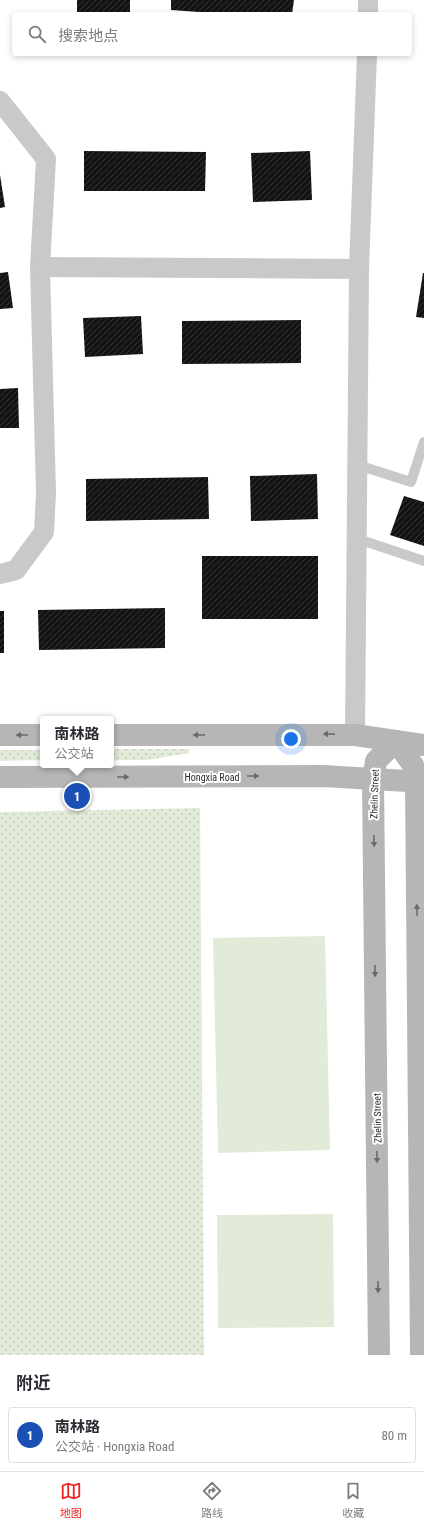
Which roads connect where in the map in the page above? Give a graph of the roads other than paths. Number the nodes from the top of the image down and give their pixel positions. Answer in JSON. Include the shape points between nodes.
{"nodes":[{"id":1,"x":368,"y":0,"type":"edge"},
{"id":2,"x":368,"y":12,"type":"edge"},
{"id":3,"x":367,"y":56,"type":"edge"},
{"id":4,"x":0,"y":101,"type":"edge"},
{"id":5,"x":40,"y":266,"type":"junction"},
{"id":6,"x":359,"y":269,"type":"junction"},
{"id":7,"x":424,"y":442,"type":"edge"},
{"id":8,"x":358,"y":465,"type":"junction"},
{"id":9,"x":358,"y":539,"type":"junction"},
{"id":10,"x":424,"y":561,"type":"edge"},
{"id":11,"x":0,"y":574,"type":"edge"},
{"id":12,"x":0,"y":735,"type":"edge"},
{"id":13,"x":40,"y":735,"type":"edge"},
{"id":14,"x":114,"y":735,"type":"edge"},
{"id":15,"x":355,"y":735,"type":"junction"},
{"id":16,"x":396,"y":741,"type":"junction"},
{"id":17,"x":424,"y":745,"type":"edge"},
{"id":18,"x":0,"y":777,"type":"edge"},
{"id":19,"x":373,"y":780,"type":"junction"},
{"id":20,"x":420,"y":782,"type":"edge"},
{"id":21,"x":379,"y":1355,"type":"edge"},
{"id":22,"x":422,"y":1355,"type":"edge"}],
"edges":[{"from":1,"to":2,"type":"street"},
{"from":3,"to":6,"type":"street"},
{"from":4,"to":5,"type":"street","via":[[46,159]]},
{"from":5,"to":6,"type":"street"},
{"from":5,"to":11,"type":"street","via":[[46,493],[44,532],[16,570]]},
{"from":6,"to":8,"type":"street"},
{"from":7,"to":8,"type":"lane","via":[[411,482]]},
{"from":8,"to":9,"type":"street"},
{"from":9,"to":10,"type":"lane"},
{"from":9,"to":15,"type":"street"},
{"from":13,"to":12,"type":"street","one_way":true},
{"from":15,"to":14,"type":"street","one_way":true},
{"from":15,"to":16,"type":"street"},
{"from":16,"to":17,"type":"street"},
{"from":16,"to":19,"type":"street","name":"Zhelin Street","via":[[376,761]]},
{"from":16,"to":20,"type":"street","via":[[413,765]]},
{"from":18,"to":19,"type":"street","name":"Hongxia Road","one_way":true,"via":[[323,776]]},
{"from":19,"to":20,"type":"street","name":"Hongxia Road"},
{"from":19,"to":21,"type":"street","name":"Zhelin Street","one_way":true},
{"from":22,"to":20,"type":"street","one_way":true}]}
